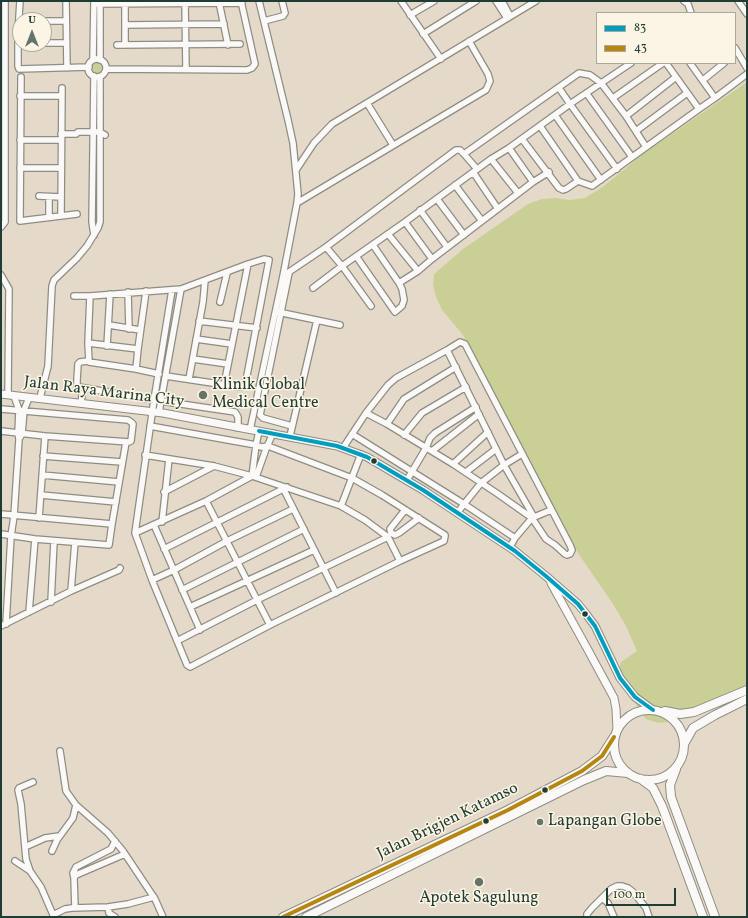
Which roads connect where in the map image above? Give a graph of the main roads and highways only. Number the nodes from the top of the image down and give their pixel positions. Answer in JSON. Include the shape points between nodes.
{"nodes":[{"id":1,"x":8,"y":395,"type":"edge"},
{"id":2,"x":547,"y":577,"type":"junction"},
{"id":3,"x":747,"y":690,"type":"edge"},
{"id":4,"x":747,"y":699,"type":"edge"},
{"id":5,"x":655,"y":710,"type":"junction"},
{"id":6,"x":615,"y":734,"type":"junction"},
{"id":7,"x":684,"y":744,"type":"junction"},
{"id":8,"x":677,"y":766,"type":"junction"},
{"id":9,"x":628,"y":773,"type":"junction"},
{"id":10,"x":639,"y":778,"type":"junction"},
{"id":11,"x":416,"y":858,"type":"junction"},
{"id":12,"x":283,"y":917,"type":"edge"},
{"id":13,"x":306,"y":917,"type":"edge"},
{"id":14,"x":703,"y":917,"type":"edge"},
{"id":15,"x":716,"y":917,"type":"edge"}],
"edges":[{"from":1,"to":2,"type":"main road","name":"Jalan Raya Marina City","via":[[155,411],[290,436],[361,454],[407,480],[510,547]]},
{"from":2,"to":5,"type":"main road","name":"Jalan Raya Marina City","via":[[578,604],[595,626],[620,678],[635,698]]},
{"from":2,"to":6,"type":"main road","name":"Jalan Raya Marina City","via":[[614,698]]},
{"from":3,"to":5,"type":"highway","via":[[694,712],[680,714]]},
{"from":4,"to":7,"type":"highway","via":[[693,728]]},
{"from":5,"to":6,"type":"highway","via":[[636,712],[626,718],[618,726]]},
{"from":5,"to":7,"type":"highway","via":[[669,715],[677,723]]},
{"from":6,"to":9,"type":"highway","via":[[613,748],[617,760]]},
{"from":6,"to":11,"type":"highway","name":"Jalan Brigjen Katamso","via":[[602,756],[582,771]]},
{"from":7,"to":8,"type":"highway","via":[[683,756]]},
{"from":8,"to":10,"type":"highway","via":[[657,779]]},
{"from":8,"to":15,"type":"highway","via":[[670,785],[671,797]]},
{"from":9,"to":10,"type":"highway"},
{"from":9,"to":11,"type":"highway","name":"Jalan Brigjen Katamso","via":[[606,771]]},
{"from":10,"to":14,"type":"highway","via":[[653,788],[662,806]]},
{"from":11,"to":12,"type":"highway","name":"Jalan Brigjen Katamso"},
{"from":11,"to":13,"type":"highway","name":"Jalan Brigjen Katamso"}]}
